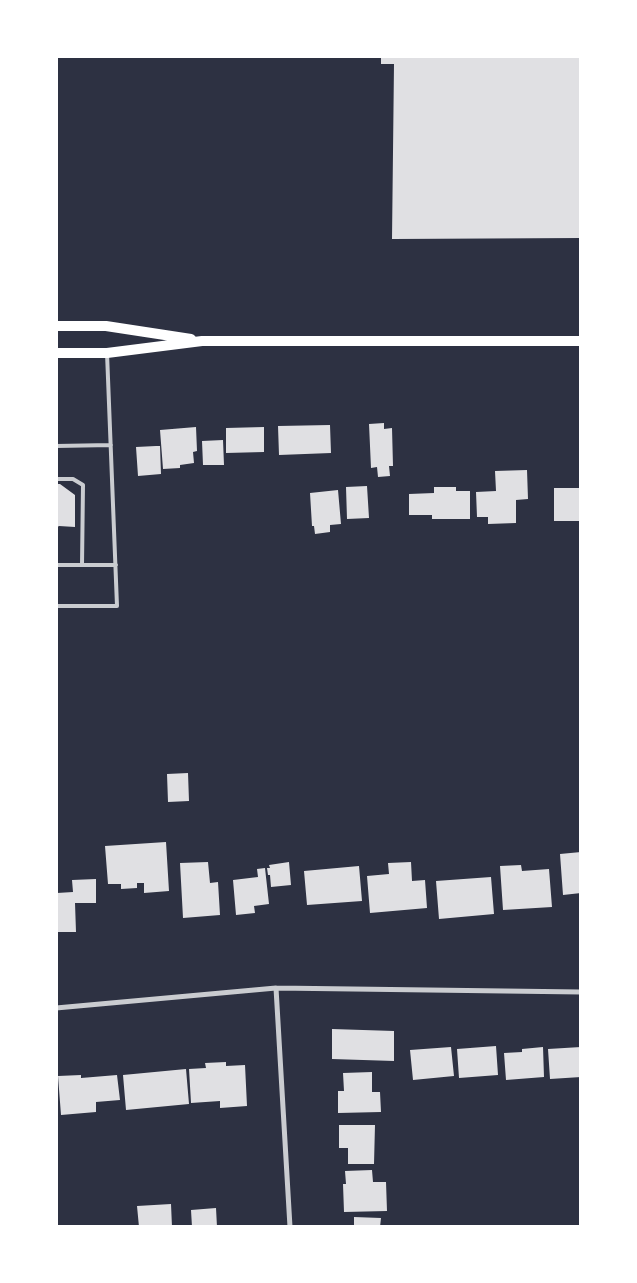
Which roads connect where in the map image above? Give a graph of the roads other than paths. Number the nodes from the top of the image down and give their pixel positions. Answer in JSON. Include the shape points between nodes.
{"nodes":[{"id":1,"x":56,"y":326,"type":"edge"},
{"id":2,"x":202,"y":341,"type":"junction"},
{"id":3,"x":581,"y":341,"type":"edge"},
{"id":4,"x":56,"y":354,"type":"edge"},
{"id":5,"x":107,"y":354,"type":"junction"},
{"id":6,"x":111,"y":445,"type":"junction"},
{"id":7,"x":56,"y":446,"type":"edge"},
{"id":8,"x":56,"y":480,"type":"edge"},
{"id":9,"x":56,"y":565,"type":"edge"},
{"id":10,"x":82,"y":565,"type":"junction"},
{"id":11,"x":116,"y":565,"type":"junction"},
{"id":12,"x":56,"y":606,"type":"edge"},
{"id":13,"x":276,"y":988,"type":"junction"},
{"id":14,"x":581,"y":992,"type":"edge"},
{"id":15,"x":56,"y":1008,"type":"edge"},
{"id":16,"x":290,"y":1227,"type":"edge"}],
"edges":[{"from":1,"to":2,"type":"main road","via":[[106,326]]},
{"from":2,"to":3,"type":"main road"},
{"from":2,"to":5,"type":"main road"},
{"from":4,"to":5,"type":"main road"},
{"from":5,"to":6,"type":"lane"},
{"from":6,"to":7,"type":"lane"},
{"from":6,"to":11,"type":"lane"},
{"from":8,"to":10,"type":"lane","via":[[73,479],[83,485]]},
{"from":9,"to":10,"type":"lane"},
{"from":10,"to":11,"type":"lane"},
{"from":11,"to":12,"type":"lane","via":[[117,606]]},
{"from":13,"to":14,"type":"street"},
{"from":13,"to":15,"type":"street"},
{"from":13,"to":16,"type":"street"}]}
